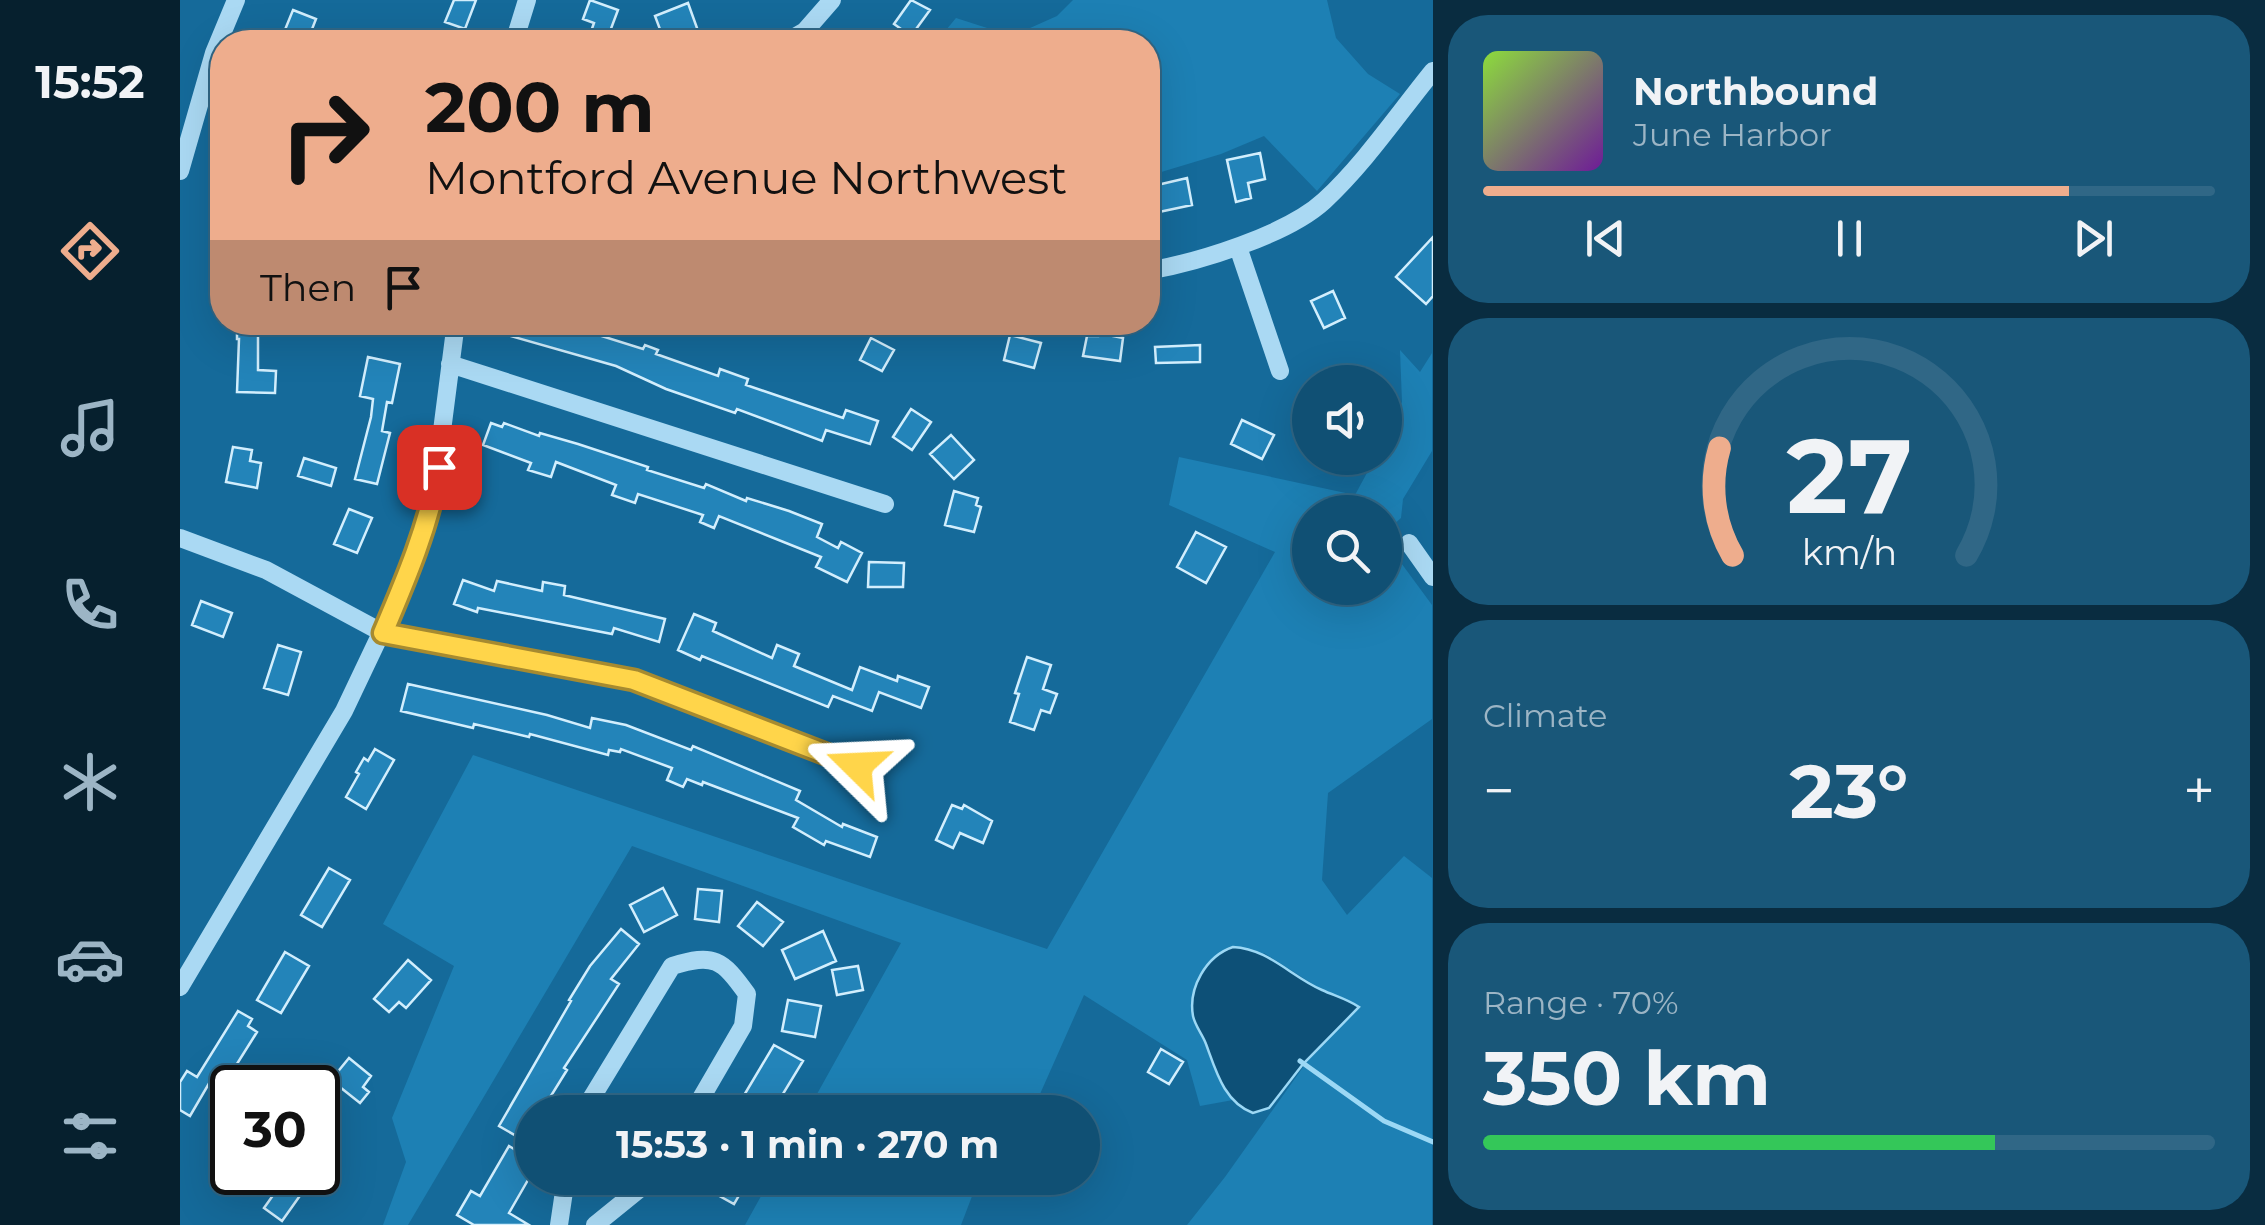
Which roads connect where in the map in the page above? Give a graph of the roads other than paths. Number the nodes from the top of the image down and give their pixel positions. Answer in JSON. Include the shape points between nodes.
{"nodes":[{"id":1,"x":236,"y":0,"type":"edge"},
{"id":2,"x":527,"y":0,"type":"edge"},
{"id":3,"x":832,"y":0,"type":"edge"},
{"id":4,"x":224,"y":30,"type":"edge"},
{"id":5,"x":518,"y":30,"type":"edge"},
{"id":6,"x":805,"y":30,"type":"edge"},
{"id":7,"x":210,"y":67,"type":"edge"},
{"id":8,"x":1432,"y":71,"type":"edge"},
{"id":9,"x":180,"y":171,"type":"edge"},
{"id":10,"x":1238,"y":247,"type":"junction"},
{"id":11,"x":1160,"y":268,"type":"edge"},
{"id":12,"x":454,"y":335,"type":"edge"},
{"id":13,"x":450,"y":364,"type":"junction"},
{"id":14,"x":1280,"y":371,"type":"dead end"},
{"id":15,"x":884,"y":504,"type":"dead end"},
{"id":16,"x":180,"y":538,"type":"edge"},
{"id":17,"x":1410,"y":543,"type":"dead end"},
{"id":18,"x":1430,"y":567,"type":"edge"},
{"id":19,"x":383,"y":633,"type":"junction"},
{"id":20,"x":857,"y":766,"type":"dead end"},
{"id":21,"x":180,"y":987,"type":"edge"},
{"id":22,"x":593,"y":1095,"type":"edge"},
{"id":23,"x":704,"y":1095,"type":"edge"},
{"id":24,"x":563,"y":1195,"type":"edge"},
{"id":25,"x":632,"y":1195,"type":"edge"},
{"id":26,"x":559,"y":1225,"type":"edge"},
{"id":27,"x":595,"y":1225,"type":"edge"}],
"edges":[{"from":1,"to":4,"type":"street"},
{"from":2,"to":5,"type":"street"},
{"from":3,"to":6,"type":"street"},
{"from":7,"to":9,"type":"street"},
{"from":8,"to":10,"type":"street","via":[[1322,204]]},
{"from":10,"to":11,"type":"street"},
{"from":10,"to":14,"type":"street"},
{"from":12,"to":13,"type":"street"},
{"from":13,"to":15,"type":"street"},
{"from":13,"to":19,"type":"street","via":[[434,493]]},
{"from":16,"to":19,"type":"street","via":[[266,570]]},
{"from":17,"to":18,"type":"street"},
{"from":19,"to":20,"type":"street","via":[[634,680]]},
{"from":19,"to":21,"type":"street"},
{"from":22,"to":23,"type":"street","via":[[672,966],[700,958],[728,968],[747,994],[743,1026]]},
{"from":24,"to":26,"type":"street"},
{"from":25,"to":27,"type":"street"}]}
